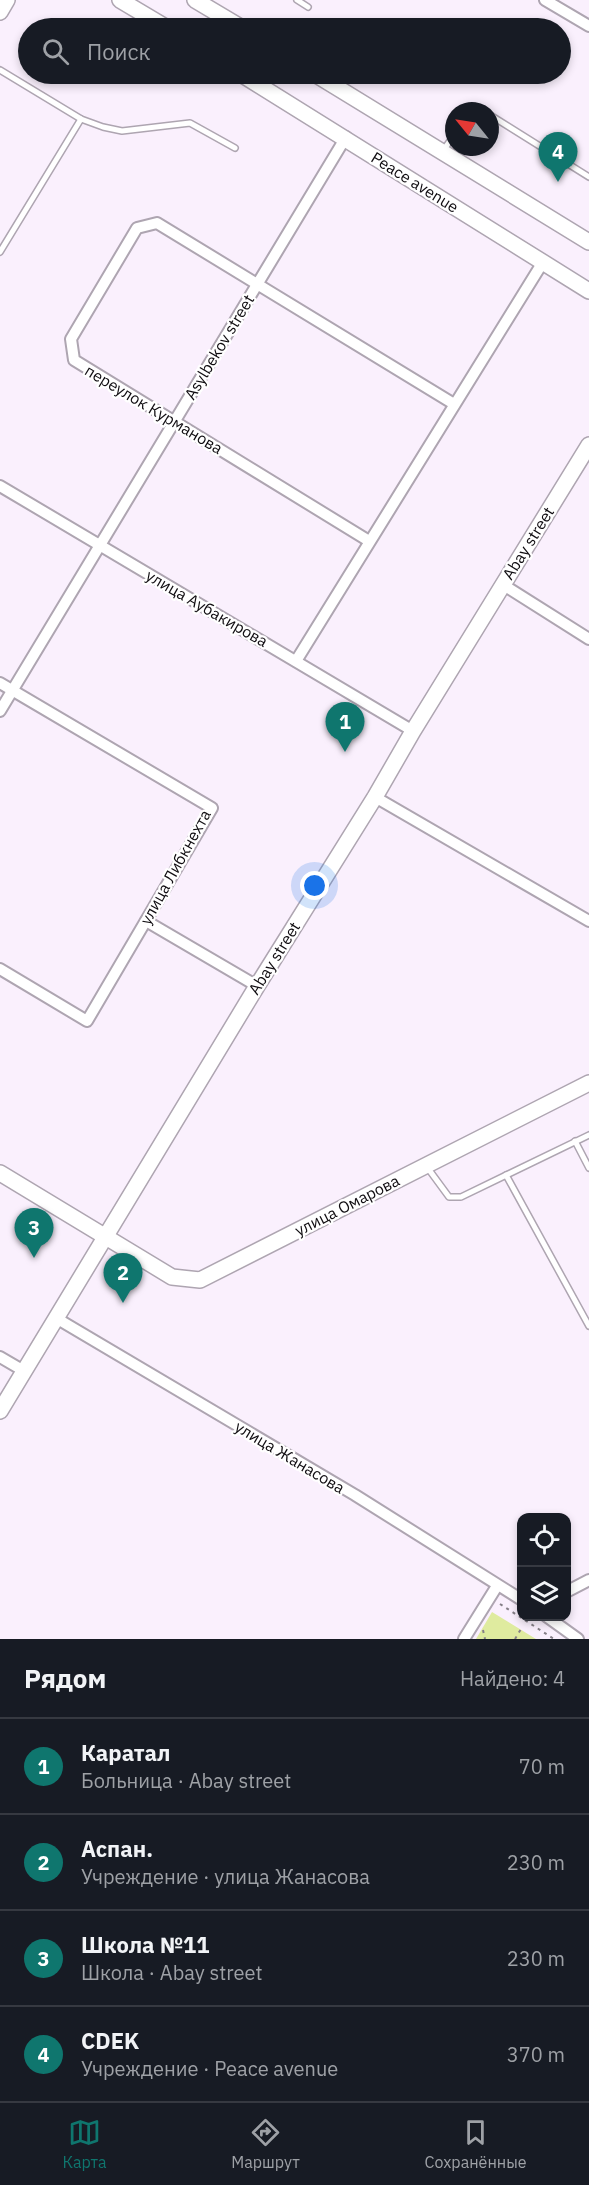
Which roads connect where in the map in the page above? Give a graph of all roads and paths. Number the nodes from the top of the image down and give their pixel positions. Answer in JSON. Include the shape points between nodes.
{"nodes":[{"id":1,"x":7,"y":0,"type":"edge"},
{"id":2,"x":120,"y":0,"type":"edge"},
{"id":3,"x":195,"y":0,"type":"edge"},
{"id":4,"x":297,"y":0,"type":"edge"},
{"id":5,"x":545,"y":0,"type":"edge"},
{"id":6,"x":308,"y":7,"type":"dead end"},
{"id":7,"x":0,"y":12,"type":"edge"},
{"id":8,"x":150,"y":18,"type":"edge"},
{"id":9,"x":225,"y":18,"type":"edge"},
{"id":10,"x":589,"y":26,"type":"edge"},
{"id":11,"x":0,"y":70,"type":"edge"},
{"id":12,"x":18,"y":81,"type":"edge"},
{"id":13,"x":24,"y":84,"type":"edge"},
{"id":14,"x":258,"y":84,"type":"edge"},
{"id":15,"x":331,"y":84,"type":"edge"},
{"id":16,"x":81,"y":118,"type":"junction"},
{"id":17,"x":499,"y":121,"type":"edge"},
{"id":18,"x":345,"y":137,"type":"junction"},
{"id":19,"x":235,"y":148,"type":"dead end"},
{"id":20,"x":445,"y":148,"type":"edge"},
{"id":21,"x":442,"y":152,"type":"junction"},
{"id":22,"x":589,"y":177,"type":"edge"},
{"id":23,"x":589,"y":242,"type":"edge"},
{"id":24,"x":0,"y":252,"type":"edge"},
{"id":25,"x":543,"y":262,"type":"junction"},
{"id":26,"x":256,"y":285,"type":"junction"},
{"id":27,"x":589,"y":291,"type":"edge"},
{"id":28,"x":454,"y":404,"type":"junction"},
{"id":29,"x":174,"y":421,"type":"junction"},
{"id":30,"x":589,"y":445,"type":"edge"},
{"id":31,"x":0,"y":486,"type":"edge"},
{"id":32,"x":369,"y":541,"type":"junction"},
{"id":33,"x":100,"y":546,"type":"junction"},
{"id":34,"x":502,"y":584,"type":"junction"},
{"id":35,"x":589,"y":639,"type":"edge"},
{"id":36,"x":296,"y":661,"type":"junction"},
{"id":37,"x":0,"y":683,"type":"edge"},
{"id":38,"x":13,"y":690,"type":"junction"},
{"id":39,"x":0,"y":711,"type":"edge"},
{"id":40,"x":413,"y":731,"type":"junction"},
{"id":41,"x":375,"y":797,"type":"junction"},
{"id":42,"x":146,"y":921,"type":"junction"},
{"id":43,"x":589,"y":921,"type":"edge"},
{"id":44,"x":0,"y":969,"type":"edge"},
{"id":45,"x":256,"y":986,"type":"junction"},
{"id":46,"x":589,"y":1083,"type":"edge"},
{"id":47,"x":589,"y":1135,"type":"edge"},
{"id":48,"x":575,"y":1141,"type":"junction"},
{"id":49,"x":426,"y":1165,"type":"junction"},
{"id":50,"x":589,"y":1168,"type":"edge"},
{"id":51,"x":0,"y":1173,"type":"edge"},
{"id":52,"x":506,"y":1175,"type":"junction"},
{"id":53,"x":105,"y":1236,"type":"junction"},
{"id":54,"x":56,"y":1318,"type":"junction"},
{"id":55,"x":589,"y":1326,"type":"edge"},
{"id":56,"x":0,"y":1357,"type":"edge"},
{"id":57,"x":24,"y":1371,"type":"junction"},
{"id":58,"x":0,"y":1411,"type":"edge"},
{"id":59,"x":589,"y":1580,"type":"edge"},
{"id":60,"x":497,"y":1586,"type":"junction"},
{"id":61,"x":571,"y":1590,"type":"edge"},
{"id":62,"x":517,"y":1597,"type":"edge"},
{"id":63,"x":495,"y":1601,"type":"dead end"},
{"id":64,"x":551,"y":1621,"type":"edge"},
{"id":65,"x":521,"y":1629,"type":"dead end"},
{"id":66,"x":570,"y":1637,"type":"edge"},
{"id":67,"x":465,"y":1639,"type":"edge"},
{"id":68,"x":515,"y":1639,"type":"edge"},
{"id":69,"x":554,"y":1639,"type":"edge"}],
"edges":[{"from":1,"to":7,"type":"main road"},
{"from":2,"to":8,"type":"main road"},
{"from":3,"to":9,"type":"main road"},
{"from":4,"to":6,"type":"lane"},
{"from":5,"to":10,"type":"street"},
{"from":11,"to":12,"type":"lane"},
{"from":13,"to":16,"type":"lane"},
{"from":14,"to":18,"type":"main road","name":"Peace avenue"},
{"from":15,"to":21,"type":"main road"},
{"from":16,"to":19,"type":"lane","via":[[122,131],[190,123]]},
{"from":16,"to":24,"type":"lane"},
{"from":17,"to":22,"type":"lane"},
{"from":18,"to":25,"type":"main road","name":"Peace avenue"},
{"from":18,"to":26,"type":"street","name":"Asylbekov street"},
{"from":20,"to":21,"type":"lane"},
{"from":21,"to":23,"type":"main road"},
{"from":25,"to":27,"type":"main road","name":"Peace avenue"},
{"from":25,"to":28,"type":"street"},
{"from":26,"to":28,"type":"street","name":"переулок Курманова"},
{"from":26,"to":29,"type":"street","name":"Asylbekov street"},
{"from":26,"to":29,"type":"street","name":"переулок Курманова","via":[[157,223],[137,228],[71,339],[74,360]]},
{"from":28,"to":32,"type":"street"},
{"from":29,"to":32,"type":"street","name":"переулок Курманова"},
{"from":29,"to":33,"type":"street","name":"Asylbekov street"},
{"from":30,"to":34,"type":"main road","name":"Abay street"},
{"from":31,"to":33,"type":"street","name":"улица Аубакирова"},
{"from":32,"to":36,"type":"street"},
{"from":33,"to":36,"type":"street","name":"улица Аубакирова"},
{"from":33,"to":38,"type":"street","name":"Asylbekov street"},
{"from":34,"to":35,"type":"street"},
{"from":34,"to":40,"type":"main road","name":"Abay street"},
{"from":36,"to":40,"type":"street","name":"улица Аубакирова"},
{"from":37,"to":38,"type":"street","name":"улица Либкнехта"},
{"from":38,"to":39,"type":"street","name":"Asylbekov street"},
{"from":38,"to":42,"type":"street","name":"улица Либкнехта","via":[[212,808]]},
{"from":40,"to":41,"type":"main road","name":"Abay street"},
{"from":41,"to":43,"type":"street"},
{"from":41,"to":45,"type":"main road","name":"Abay street"},
{"from":42,"to":44,"type":"street","name":"улица Либкнехта","via":[[87,1021]]},
{"from":42,"to":45,"type":"street"},
{"from":45,"to":53,"type":"main road","name":"Abay street"},
{"from":46,"to":49,"type":"main road","name":"улица Омарова"},
{"from":47,"to":48,"type":"lane"},
{"from":48,"to":50,"type":"lane"},
{"from":48,"to":52,"type":"lane"},
{"from":49,"to":52,"type":"lane","via":[[448,1197],[460,1197]]},
{"from":49,"to":53,"type":"main road","name":"улица Омарова","via":[[200,1280],[172,1277]]},
{"from":51,"to":53,"type":"main road","name":"улица Омарова"},
{"from":52,"to":55,"type":"lane"},
{"from":53,"to":54,"type":"main road","name":"Abay street"},
{"from":54,"to":57,"type":"main road","name":"Abay street"},
{"from":54,"to":60,"type":"street","name":"улица Жанасова","via":[[355,1495]]},
{"from":56,"to":57,"type":"street"},
{"from":57,"to":58,"type":"main road","name":"Abay street"},
{"from":59,"to":61,"type":"street"},
{"from":60,"to":62,"type":"street","name":"улица Жанасова"},
{"from":60,"to":67,"type":"street"},
{"from":63,"to":69,"type":"path"},
{"from":64,"to":66,"type":"street"},
{"from":65,"to":68,"type":"path"}]}
